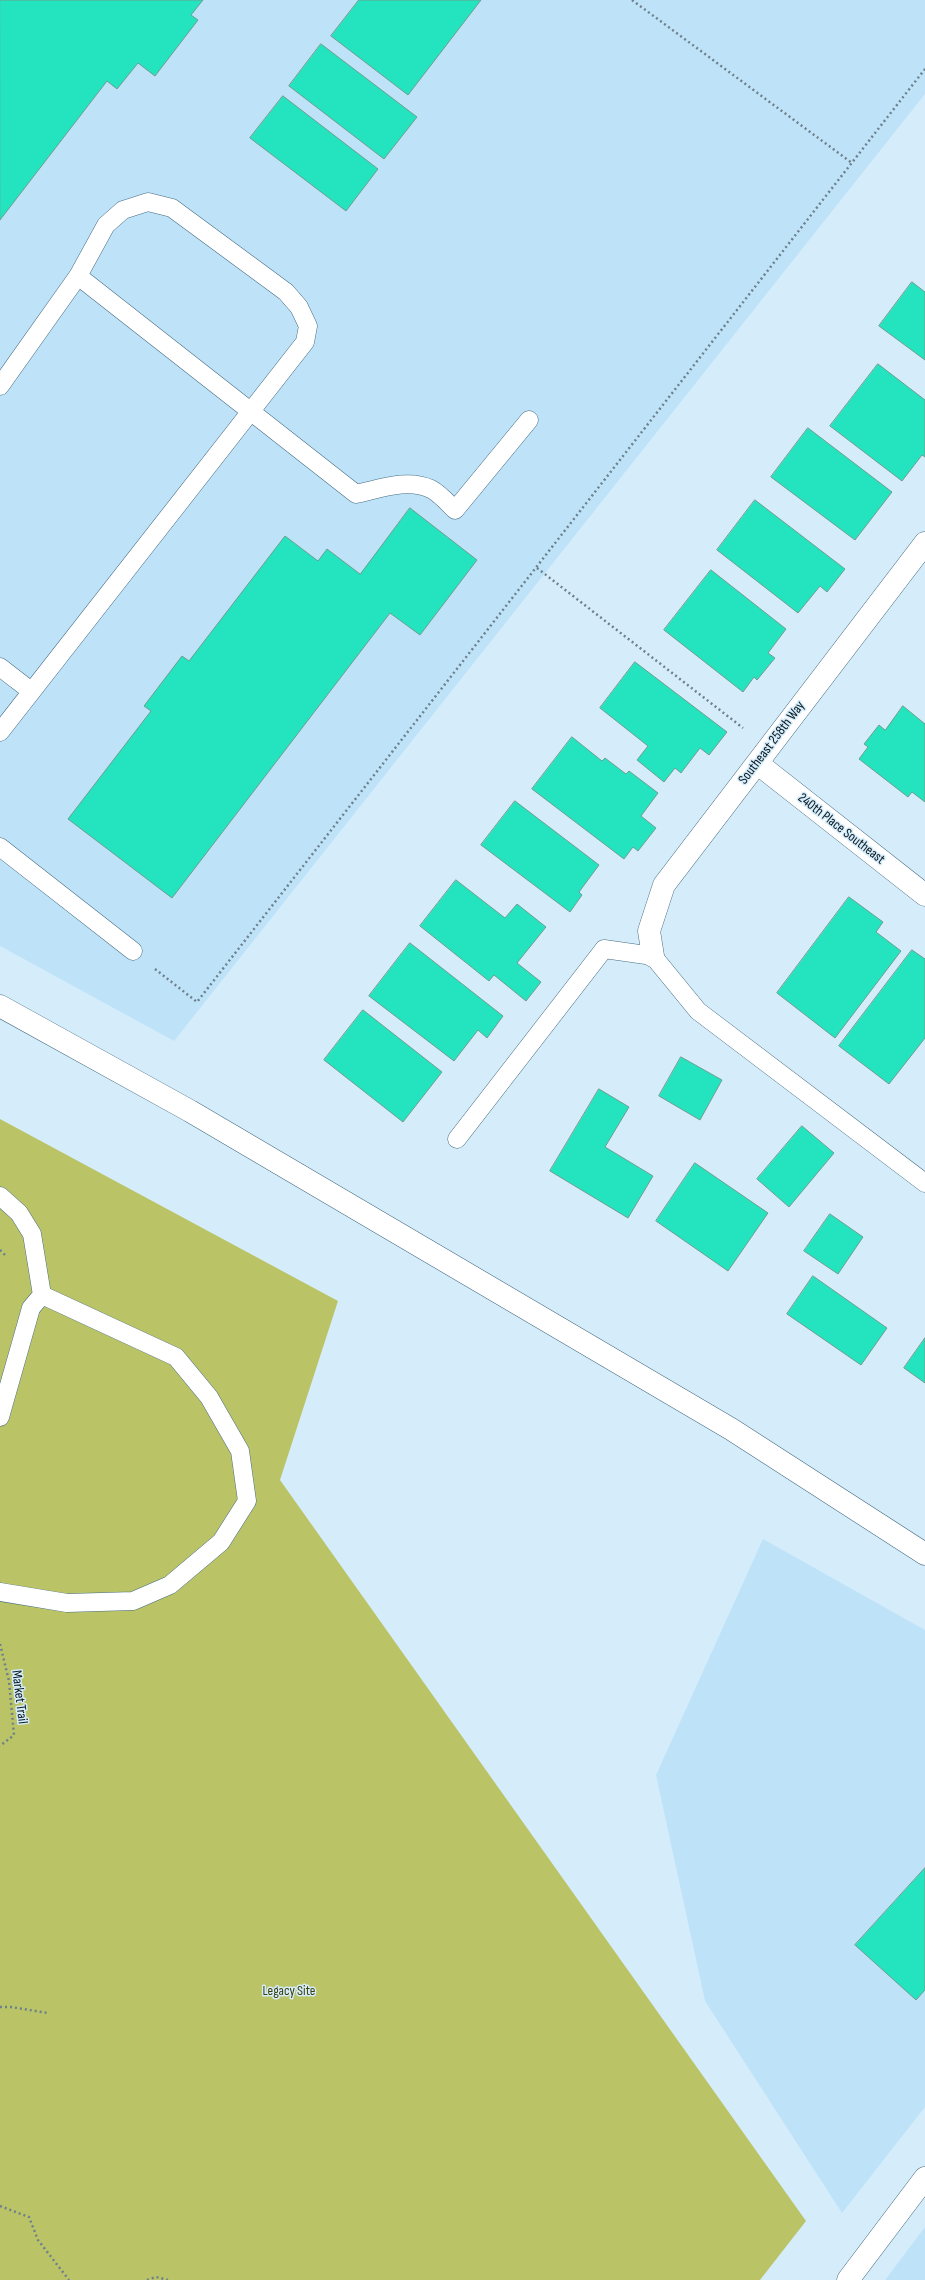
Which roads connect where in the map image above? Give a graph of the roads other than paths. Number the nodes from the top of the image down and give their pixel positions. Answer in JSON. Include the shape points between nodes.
{"nodes":[{"id":1,"x":78,"y":276,"type":"junction"},
{"id":2,"x":0,"y":386,"type":"edge"},
{"id":3,"x":251,"y":412,"type":"junction"},
{"id":4,"x":529,"y":420,"type":"dead end"},
{"id":5,"x":925,"y":543,"type":"edge"},
{"id":6,"x":0,"y":667,"type":"edge"},
{"id":7,"x":31,"y":691,"type":"junction"},
{"id":8,"x":0,"y":732,"type":"edge"},
{"id":9,"x":763,"y":755,"type":"junction"},
{"id":10,"x":0,"y":847,"type":"edge"},
{"id":11,"x":925,"y":895,"type":"edge"},
{"id":12,"x":133,"y":951,"type":"road end"},
{"id":13,"x":653,"y":956,"type":"junction"},
{"id":14,"x":0,"y":1006,"type":"edge"},
{"id":15,"x":457,"y":1139,"type":"dead end"},
{"id":16,"x":925,"y":1183,"type":"edge"},
{"id":17,"x":0,"y":1196,"type":"edge"},
{"id":18,"x":42,"y":1295,"type":"junction"},
{"id":19,"x":0,"y":1417,"type":"edge"},
{"id":20,"x":925,"y":1554,"type":"edge"},
{"id":21,"x":0,"y":1592,"type":"edge"},
{"id":22,"x":925,"y":2178,"type":"edge"},
{"id":23,"x":848,"y":2280,"type":"edge"}],
"edges":[{"from":1,"to":2,"type":"lane"},
{"from":1,"to":3,"type":"lane"},
{"from":1,"to":3,"type":"lane","via":[[106,225],[123,210],[148,202],[172,208],[286,292],[299,307],[308,326],[305,342]]},
{"from":3,"to":4,"type":"lane","via":[[356,494],[411,484],[431,489],[455,510]]},
{"from":3,"to":7,"type":"lane"},
{"from":5,"to":9,"type":"main road","name":"Southeast 258th Way"},
{"from":6,"to":7,"type":"lane"},
{"from":7,"to":8,"type":"lane"},
{"from":9,"to":11,"type":"main road","name":"240th Place Southeast"},
{"from":9,"to":13,"type":"main road","name":"Southeast 258th Way","via":[[664,885],[649,931]]},
{"from":10,"to":12,"type":"lane"},
{"from":13,"to":15,"type":"lane","via":[[604,949]]},
{"from":13,"to":16,"type":"lane","via":[[698,1011]]},
{"from":14,"to":20,"type":"main road","via":[[190,1111],[724,1425]]},
{"from":17,"to":18,"type":"lane","via":[[18,1213],[32,1234]]},
{"from":18,"to":19,"type":"lane","via":[[31,1308]]},
{"from":18,"to":21,"type":"lane","via":[[176,1357],[209,1397],[240,1451],[247,1501],[220,1542],[170,1585],[133,1601],[67,1603]]},
{"from":22,"to":23,"type":"main road"}]}
